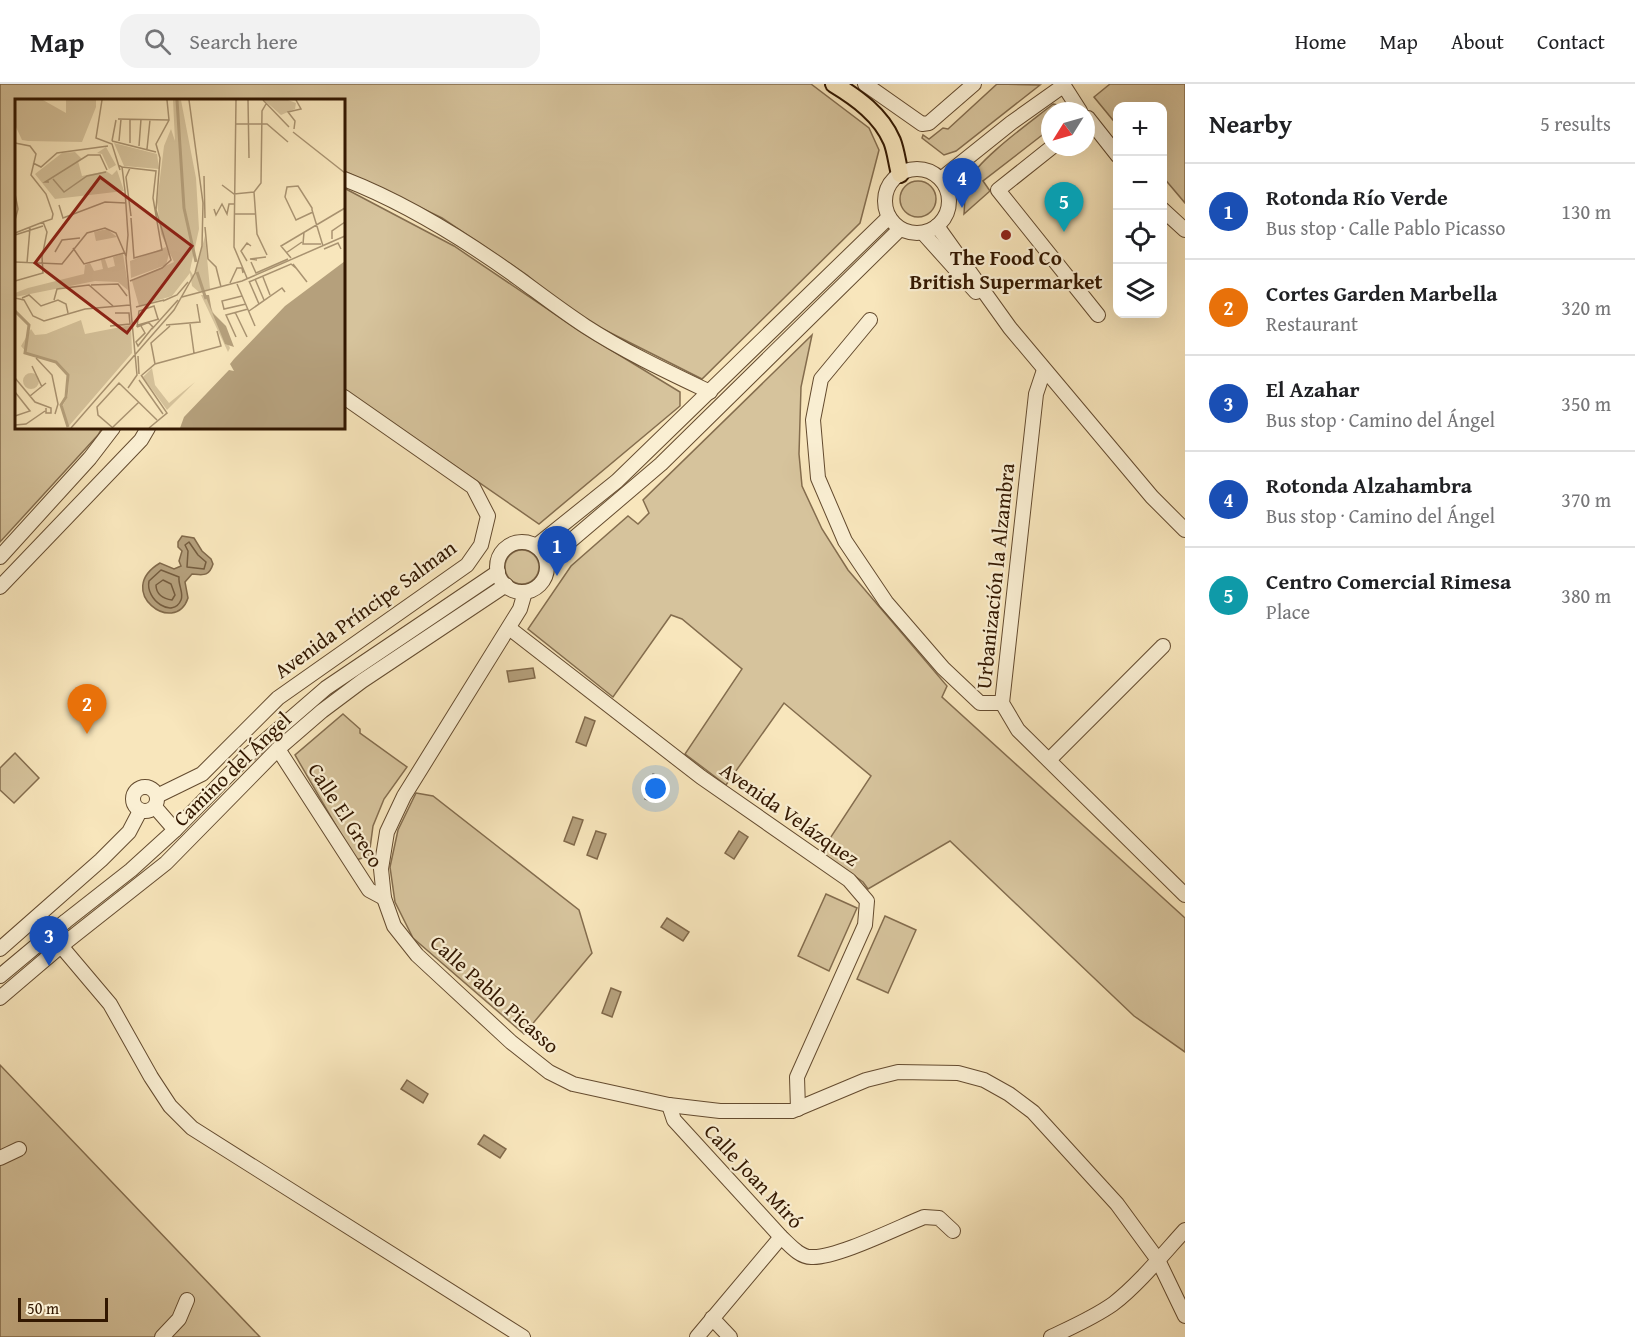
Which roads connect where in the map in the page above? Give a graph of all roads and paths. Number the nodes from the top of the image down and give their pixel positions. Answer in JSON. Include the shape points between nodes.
{"nodes":[{"id":1,"x":834,"y":84,"type":"edge"},
{"id":2,"x":865,"y":84,"type":"edge"},
{"id":3,"x":974,"y":84,"type":"edge"},
{"id":4,"x":1046,"y":84,"type":"edge"},
{"id":5,"x":1067,"y":85,"type":"edge"},
{"id":6,"x":1078,"y":102,"type":"edge"},
{"id":7,"x":1030,"y":108,"type":"junction"},
{"id":8,"x":1095,"y":127,"type":"edge"},
{"id":9,"x":1113,"y":150,"type":"edge"},
{"id":10,"x":1041,"y":156,"type":"edge"},
{"id":11,"x":900,"y":174,"type":"junction"},
{"id":12,"x":345,"y":179,"type":"edge"},
{"id":13,"x":941,"y":179,"type":"junction"},
{"id":14,"x":1163,"y":210,"type":"edge"},
{"id":15,"x":889,"y":217,"type":"junction"},
{"id":16,"x":938,"y":226,"type":"junction"},
{"id":17,"x":900,"y":229,"type":"junction"},
{"id":18,"x":1185,"y":230,"type":"edge"},
{"id":19,"x":923,"y":233,"type":"junction"},
{"id":20,"x":1098,"y":315,"type":"dead end"},
{"id":21,"x":870,"y":320,"type":"dead end"},
{"id":22,"x":1010,"y":328,"type":"junction"},
{"id":23,"x":1044,"y":370,"type":"junction"},
{"id":24,"x":710,"y":392,"type":"junction"},
{"id":25,"x":345,"y":398,"type":"edge"},
{"id":26,"x":112,"y":429,"type":"edge"},
{"id":27,"x":147,"y":429,"type":"edge"},
{"id":28,"x":1185,"y":530,"type":"edge"},
{"id":29,"x":536,"y":546,"type":"junction"},
{"id":30,"x":0,"y":557,"type":"edge"},
{"id":31,"x":547,"y":561,"type":"junction"},
{"id":32,"x":498,"y":572,"type":"junction"},
{"id":33,"x":506,"y":585,"type":"junction"},
{"id":34,"x":0,"y":587,"type":"edge"},
{"id":35,"x":525,"y":592,"type":"junction"},
{"id":36,"x":509,"y":628,"type":"junction"},
{"id":37,"x":1163,"y":646,"type":"dead end"},
{"id":38,"x":1002,"y":703,"type":"junction"},
{"id":39,"x":278,"y":749,"type":"junction"},
{"id":40,"x":1049,"y":760,"type":"junction"},
{"id":41,"x":156,"y":802,"type":"junction"},
{"id":42,"x":140,"y":811,"type":"junction"},
{"id":43,"x":175,"y":830,"type":"junction"},
{"id":44,"x":1185,"y":895,"type":"edge"},
{"id":45,"x":384,"y":898,"type":"junction"},
{"id":46,"x":61,"y":946,"type":"junction"},
{"id":47,"x":0,"y":949,"type":"edge"},
{"id":48,"x":0,"y":976,"type":"edge"},
{"id":49,"x":0,"y":998,"type":"edge"},
{"id":50,"x":669,"y":1105,"type":"junction"},
{"id":51,"x":798,"y":1109,"type":"junction"},
{"id":52,"x":19,"y":1149,"type":"dead end"},
{"id":53,"x":0,"y":1158,"type":"edge"},
{"id":54,"x":1185,"y":1230,"type":"edge"},
{"id":55,"x":953,"y":1231,"type":"dead end"},
{"id":56,"x":781,"y":1237,"type":"junction"},
{"id":57,"x":1158,"y":1260,"type":"junction"},
{"id":58,"x":187,"y":1300,"type":"dead end"},
{"id":59,"x":1185,"y":1316,"type":"edge"},
{"id":60,"x":712,"y":1318,"type":"junction"},
{"id":61,"x":162,"y":1337,"type":"edge"},
{"id":62,"x":523,"y":1337,"type":"edge"},
{"id":63,"x":697,"y":1337,"type":"edge"},
{"id":64,"x":730,"y":1337,"type":"edge"},
{"id":65,"x":1051,"y":1337,"type":"edge"}],
"edges":[{"from":1,"to":11,"type":"main road","via":[[857,98],[877,118],[892,142]]},
{"from":2,"to":3,"type":"street","via":[[922,124],[929,123]]},
{"from":4,"to":7,"type":"street"},
{"from":5,"to":6,"type":"street"},
{"from":5,"to":7,"type":"street"},
{"from":7,"to":13,"type":"street"},
{"from":8,"to":9,"type":"street"},
{"from":10,"to":20,"type":"street","via":[[998,190]]},
{"from":11,"to":13,"type":"street","via":[[926,170]]},
{"from":11,"to":15,"type":"street","via":[[891,182],[885,206]]},
{"from":12,"to":24,"type":"street","via":[[421,215],[601,336]]},
{"from":13,"to":16,"type":"street","via":[[949,198],[944,219]]},
{"from":14,"to":18,"type":"street"},
{"from":15,"to":17,"type":"street"},
{"from":15,"to":24,"type":"street"},
{"from":16,"to":19,"type":"street"},
{"from":16,"to":22,"type":"street"},
{"from":17,"to":19,"type":"street"},
{"from":17,"to":31,"type":"street","via":[[661,464]]},
{"from":19,"to":22,"type":"street"},
{"from":21,"to":38,"type":"street","via":[[821,379],[813,420],[818,478],[845,541],[886,602],[943,668],[980,703]]},
{"from":22,"to":23,"type":"street"},
{"from":23,"to":28,"type":"street"},
{"from":23,"to":38,"type":"street","name":"Urbanización la Alzambra","via":[[1036,394]]},
{"from":24,"to":29,"type":"street","via":[[617,481]]},
{"from":25,"to":41,"type":"street","name":"Avenida Príncipe Salman","via":[[473,487],[488,516],[481,545],[467,564],[278,698],[202,774]]},
{"from":26,"to":30,"type":"street"},
{"from":27,"to":34,"type":"street"},
{"from":29,"to":31,"type":"street"},
{"from":29,"to":32,"type":"street","via":[[512,544],[500,556]]},
{"from":31,"to":35,"type":"street","via":[[540,585]]},
{"from":32,"to":33,"type":"street"},
{"from":32,"to":43,"type":"street","name":"Camino del Ángel","via":[[326,688],[245,758]]},
{"from":33,"to":35,"type":"street"},
{"from":33,"to":39,"type":"street","name":"Camino del Ángel","via":[[362,681]]},
{"from":35,"to":36,"type":"street","name":"Calle Pablo Picasso"},
{"from":36,"to":45,"type":"street","name":"Calle Pablo Picasso","via":[[404,796],[387,832],[381,870]]},
{"from":36,"to":51,"type":"street","name":"Avenida Velázquez","via":[[701,777],[849,880],[867,901],[864,925],[797,1077]]},
{"from":37,"to":40,"type":"street"},
{"from":38,"to":40,"type":"street","name":"Urbanización la Alzambra","via":[[1018,730]]},
{"from":39,"to":45,"type":"street","name":"Calle El Greco","via":[[369,890]]},
{"from":39,"to":46,"type":"street","name":"Camino del Ángel","via":[[165,863]]},
{"from":40,"to":44,"type":"street","name":"Urbanización la Alzambra"},
{"from":41,"to":42,"type":"street","via":[[148,812]]},
{"from":41,"to":42,"type":"street","via":[[154,790],[142,787],[133,801]]},
{"from":41,"to":43,"type":"street"},
{"from":42,"to":47,"type":"street","via":[[129,832],[101,860]]},
{"from":43,"to":48,"type":"street","name":"Camino del Ángel"},
{"from":45,"to":50,"type":"street","name":"Calle Pablo Picasso","via":[[394,926],[417,955],[549,1072],[573,1084]]},
{"from":46,"to":49,"type":"street","name":"Camino del Ángel"},
{"from":46,"to":62,"type":"street","via":[[110,1004],[170,1106],[192,1128]]},
{"from":50,"to":51,"type":"street","name":"Calle Pablo Picasso","via":[[720,1111]]},
{"from":50,"to":56,"type":"street","name":"Calle Joan Miró","via":[[674,1120]]},
{"from":51,"to":57,"type":"street","name":"Calle Pablo Picasso","via":[[866,1080],[898,1072],[958,1072],[984,1080],[1033,1112],[1117,1204]]},
{"from":52,"to":53,"type":"street"},
{"from":54,"to":57,"type":"street"},
{"from":55,"to":56,"type":"street","name":"Calle Joan Miró","via":[[939,1218],[924,1217],[834,1254],[810,1258]]},
{"from":56,"to":60,"type":"street"},
{"from":57,"to":59,"type":"street","name":"Calle Pablo Picasso"},
{"from":57,"to":65,"type":"street","via":[[1114,1303]]},
{"from":58,"to":61,"type":"street","via":[[179,1319]]},
{"from":60,"to":63,"type":"street"},
{"from":60,"to":64,"type":"street"}]}
